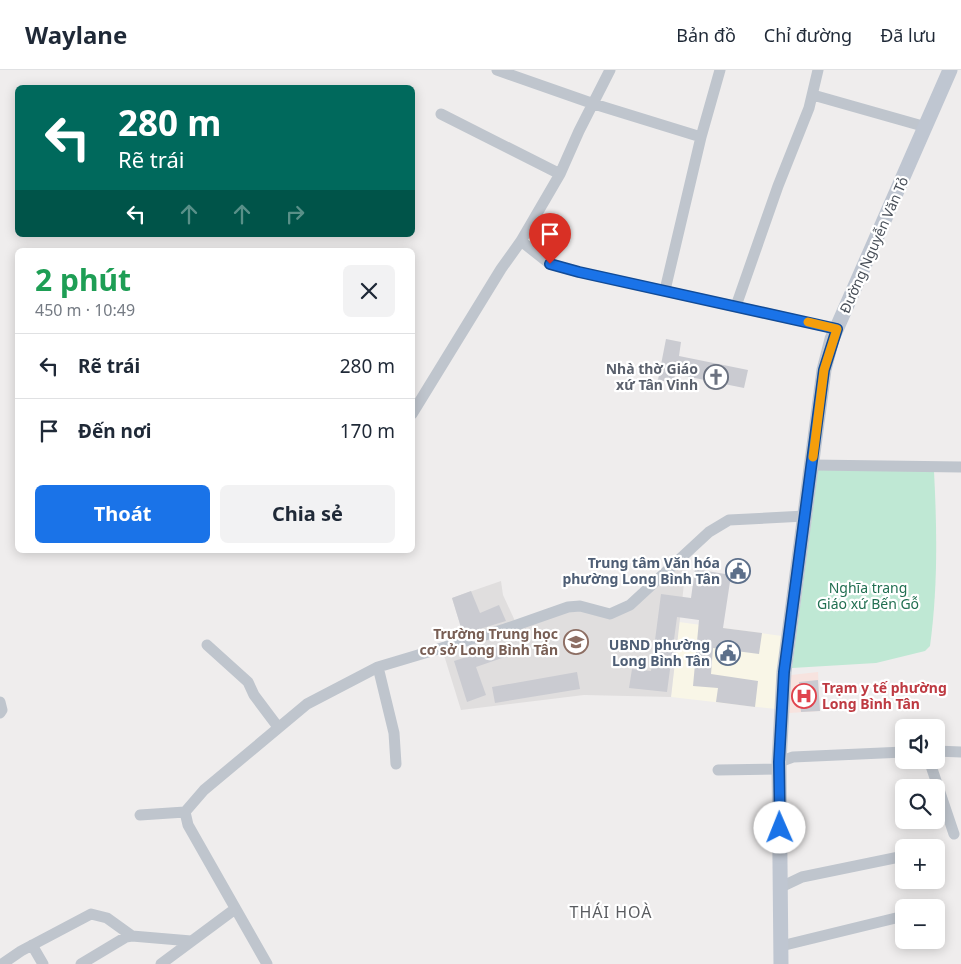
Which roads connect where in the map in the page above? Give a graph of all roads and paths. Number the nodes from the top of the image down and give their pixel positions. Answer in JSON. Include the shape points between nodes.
{"nodes":[{"id":1,"x":497,"y":70,"type":"edge"},
{"id":2,"x":610,"y":70,"type":"edge"},
{"id":3,"x":720,"y":70,"type":"edge"},
{"id":4,"x":818,"y":70,"type":"edge"},
{"id":5,"x":950,"y":70,"type":"edge"},
{"id":6,"x":813,"y":95,"type":"junction"},
{"id":7,"x":594,"y":104,"type":"junction"},
{"id":8,"x":441,"y":114,"type":"dead end"},
{"id":9,"x":926,"y":127,"type":"junction"},
{"id":10,"x":700,"y":137,"type":"junction"},
{"id":11,"x":560,"y":174,"type":"junction"},
{"id":12,"x":521,"y":241,"type":"junction"},
{"id":13,"x":665,"y":290,"type":"junction"},
{"id":14,"x":736,"y":306,"type":"junction"},
{"id":15,"x":837,"y":329,"type":"junction"},
{"id":16,"x":415,"y":409,"type":"edge"},
{"id":17,"x":812,"y":465,"type":"junction"},
{"id":18,"x":961,"y":467,"type":"edge"},
{"id":19,"x":805,"y":516,"type":"junction"},
{"id":20,"x":208,"y":645,"type":"dead end"},
{"id":21,"x":378,"y":667,"type":"junction"},
{"id":22,"x":0,"y":702,"type":"edge"},
{"id":23,"x":0,"y":712,"type":"edge"},
{"id":24,"x":278,"y":727,"type":"junction"},
{"id":25,"x":945,"y":751,"type":"edge"},
{"id":26,"x":895,"y":752,"type":"edge"},
{"id":27,"x":961,"y":752,"type":"edge"},
{"id":28,"x":396,"y":764,"type":"dead end"},
{"id":29,"x":779,"y":765,"type":"junction"},
{"id":30,"x":932,"y":769,"type":"edge"},
{"id":31,"x":718,"y":770,"type":"dead end"},
{"id":32,"x":185,"y":812,"type":"junction"},
{"id":33,"x":140,"y":814,"type":"dead end"},
{"id":34,"x":954,"y":834,"type":"dead end"},
{"id":35,"x":895,"y":858,"type":"edge"},
{"id":36,"x":781,"y":887,"type":"junction"},
{"id":37,"x":235,"y":909,"type":"junction"},
{"id":38,"x":895,"y":918,"type":"edge"},
{"id":39,"x":132,"y":936,"type":"junction"},
{"id":40,"x":191,"y":941,"type":"junction"},
{"id":41,"x":32,"y":945,"type":"junction"},
{"id":42,"x":781,"y":946,"type":"junction"},
{"id":43,"x":2,"y":964,"type":"edge"},
{"id":44,"x":43,"y":964,"type":"edge"},
{"id":45,"x":81,"y":964,"type":"edge"},
{"id":46,"x":161,"y":964,"type":"edge"},
{"id":47,"x":267,"y":964,"type":"edge"},
{"id":48,"x":781,"y":964,"type":"edge"}],
"edges":[{"from":1,"to":7,"type":"street"},
{"from":2,"to":7,"type":"street"},
{"from":3,"to":10,"type":"street"},
{"from":4,"to":6,"type":"street"},
{"from":5,"to":9,"type":"street","name":"Đường Nguyễn Văn Tỏ"},
{"from":6,"to":9,"type":"street"},
{"from":6,"to":14,"type":"street"},
{"from":7,"to":10,"type":"street"},
{"from":7,"to":11,"type":"street"},
{"from":8,"to":11,"type":"street"},
{"from":9,"to":15,"type":"street","name":"Đường Nguyễn Văn Tỏ"},
{"from":10,"to":13,"type":"street"},
{"from":11,"to":12,"type":"street"},
{"from":12,"to":13,"type":"street","via":[[550,264]]},
{"from":12,"to":16,"type":"street"},
{"from":13,"to":14,"type":"street"},
{"from":14,"to":15,"type":"street"},
{"from":15,"to":17,"type":"street","name":"Đường Nguyễn Văn Tỏ","via":[[824,370]]},
{"from":17,"to":18,"type":"street"},
{"from":17,"to":19,"type":"street","name":"Đường Nguyễn Văn Tỏ"},
{"from":19,"to":21,"type":"street","via":[[729,520],[709,532],[630,605],[610,614],[580,606],[568,607]]},
{"from":19,"to":29,"type":"street","name":"Đường Nguyễn Văn Tỏ","via":[[784,672]]},
{"from":20,"to":24,"type":"street","via":[[248,682]]},
{"from":21,"to":24,"type":"street","via":[[307,704]]},
{"from":21,"to":28,"type":"street","via":[[394,733]]},
{"from":22,"to":23,"type":"street"},
{"from":24,"to":32,"type":"street","via":[[204,790]]},
{"from":25,"to":27,"type":"street"},
{"from":26,"to":29,"type":"street","via":[[793,757]]},
{"from":29,"to":31,"type":"street"},
{"from":29,"to":36,"type":"street","name":"Đường Nguyễn Văn Tỏ"},
{"from":30,"to":34,"type":"street"},
{"from":32,"to":33,"type":"street"},
{"from":32,"to":37,"type":"street","via":[[188,825]]},
{"from":35,"to":36,"type":"street","via":[[802,877]]},
{"from":36,"to":42,"type":"street","name":"Đường Nguyễn Văn Tỏ"},
{"from":37,"to":40,"type":"street"},
{"from":37,"to":47,"type":"street"},
{"from":38,"to":42,"type":"street"},
{"from":39,"to":40,"type":"street"},
{"from":39,"to":41,"type":"street","via":[[107,918],[91,914]]},
{"from":39,"to":45,"type":"street"},
{"from":40,"to":46,"type":"street"},
{"from":41,"to":43,"type":"street"},
{"from":41,"to":44,"type":"street"},
{"from":42,"to":48,"type":"street","name":"Đường Nguyễn Văn Tỏ"}]}
